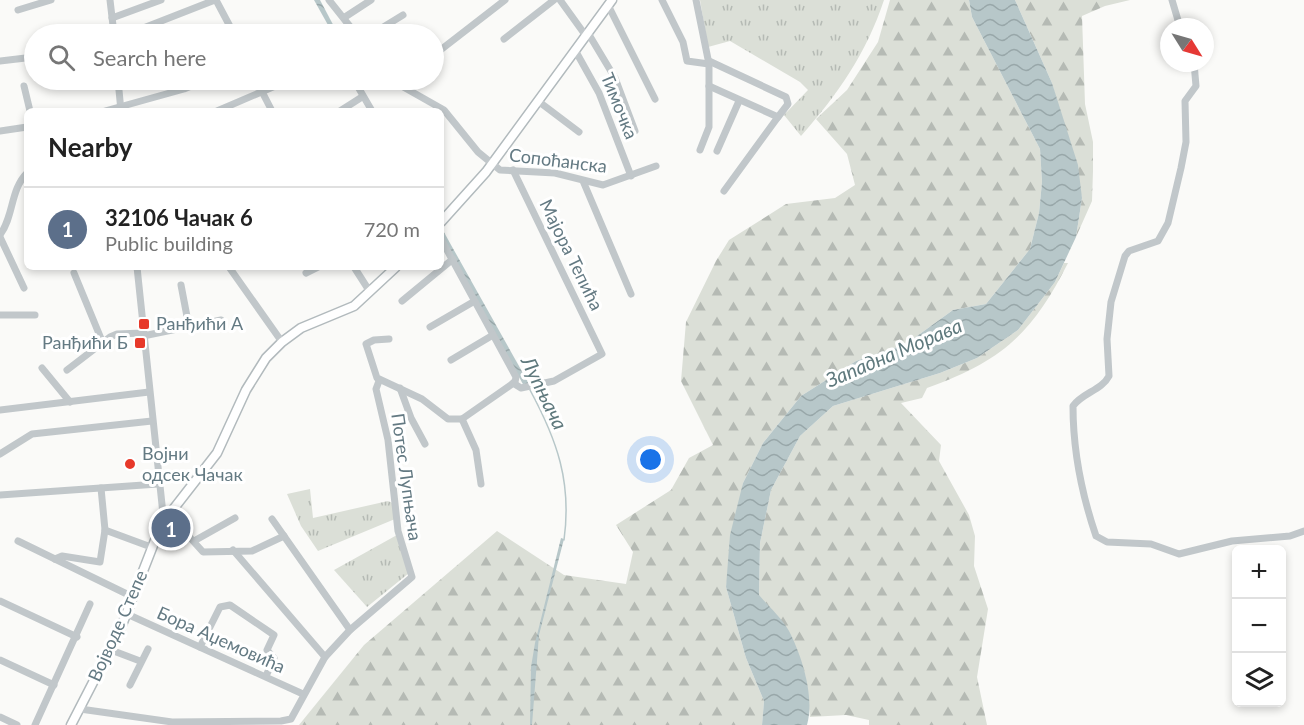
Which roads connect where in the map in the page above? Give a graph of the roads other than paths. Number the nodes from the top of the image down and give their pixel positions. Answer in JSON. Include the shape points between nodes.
{"nodes":[{"id":1,"x":51,"y":0,"type":"edge"},
{"id":2,"x":110,"y":0,"type":"edge"},
{"id":3,"x":161,"y":0,"type":"edge"},
{"id":4,"x":216,"y":0,"type":"edge"},
{"id":5,"x":329,"y":0,"type":"edge"},
{"id":6,"x":371,"y":0,"type":"edge"},
{"id":7,"x":505,"y":0,"type":"edge"},
{"id":8,"x":554,"y":0,"type":"edge"},
{"id":9,"x":560,"y":0,"type":"edge"},
{"id":10,"x":662,"y":0,"type":"edge"},
{"id":11,"x":696,"y":0,"type":"edge"},
{"id":12,"x":1172,"y":0,"type":"edge"},
{"id":13,"x":610,"y":3,"type":"edge"},
{"id":14,"x":18,"y":10,"type":"dead end"},
{"id":15,"x":403,"y":15,"type":"dead end"},
{"id":16,"x":345,"y":17,"type":"junction"},
{"id":17,"x":112,"y":18,"type":"junction"},
{"id":18,"x":1177,"y":18,"type":"edge"},
{"id":19,"x":113,"y":24,"type":"edge"},
{"id":20,"x":154,"y":24,"type":"edge"},
{"id":21,"x":229,"y":24,"type":"edge"},
{"id":22,"x":350,"y":24,"type":"edge"},
{"id":23,"x":388,"y":24,"type":"edge"},
{"id":24,"x":587,"y":34,"type":"junction"},
{"id":25,"x":504,"y":39,"type":"dead end"},
{"id":26,"x":444,"y":47,"type":"edge"},
{"id":27,"x":576,"y":50,"type":"junction"},
{"id":28,"x":24,"y":58,"type":"edge"},
{"id":29,"x":0,"y":62,"type":"edge"},
{"id":30,"x":709,"y":63,"type":"junction"},
{"id":31,"x":1195,"y":72,"type":"edge"},
{"id":32,"x":709,"y":86,"type":"junction"},
{"id":33,"x":25,"y":90,"type":"edge"},
{"id":34,"x":119,"y":90,"type":"edge"},
{"id":35,"x":181,"y":90,"type":"edge"},
{"id":36,"x":261,"y":90,"type":"edge"},
{"id":37,"x":269,"y":90,"type":"edge"},
{"id":38,"x":359,"y":90,"type":"edge"},
{"id":39,"x":412,"y":90,"type":"edge"},
{"id":40,"x":263,"y":93,"type":"junction"},
{"id":41,"x":362,"y":97,"type":"junction"},
{"id":42,"x":655,"y":99,"type":"dead end"},
{"id":43,"x":739,"y":100,"type":"junction"},
{"id":44,"x":538,"y":101,"type":"junction"},
{"id":45,"x":29,"y":108,"type":"edge"},
{"id":46,"x":121,"y":108,"type":"edge"},
{"id":47,"x":124,"y":108,"type":"edge"},
{"id":48,"x":225,"y":108,"type":"edge"},
{"id":49,"x":270,"y":108,"type":"edge"},
{"id":50,"x":345,"y":108,"type":"edge"},
{"id":51,"x":370,"y":108,"type":"edge"},
{"id":52,"x":441,"y":108,"type":"edge"},
{"id":53,"x":444,"y":110,"type":"edge"},
{"id":54,"x":777,"y":117,"type":"junction"},
{"id":55,"x":24,"y":127,"type":"edge"},
{"id":56,"x":0,"y":131,"type":"edge"},
{"id":57,"x":635,"y":131,"type":"dead end"},
{"id":58,"x":579,"y":132,"type":"dead end"},
{"id":59,"x":700,"y":150,"type":"dead end"},
{"id":60,"x":717,"y":152,"type":"dead end"},
{"id":61,"x":492,"y":165,"type":"junction"},
{"id":62,"x":656,"y":166,"type":"dead end"},
{"id":63,"x":513,"y":170,"type":"junction"},
{"id":64,"x":631,"y":176,"type":"junction"},
{"id":65,"x":24,"y":178,"type":"edge"},
{"id":66,"x":583,"y":181,"type":"junction"},
{"id":67,"x":724,"y":190,"type":"dead end"},
{"id":68,"x":444,"y":219,"type":"edge"},
{"id":69,"x":0,"y":236,"type":"edge"},
{"id":70,"x":444,"y":244,"type":"edge"},
{"id":71,"x":453,"y":259,"type":"junction"},
{"id":72,"x":444,"y":266,"type":"edge"},
{"id":73,"x":137,"y":270,"type":"edge"},
{"id":74,"x":231,"y":270,"type":"edge"},
{"id":75,"x":312,"y":270,"type":"edge"},
{"id":76,"x":356,"y":270,"type":"edge"},
{"id":77,"x":393,"y":270,"type":"edge"},
{"id":78,"x":440,"y":270,"type":"edge"},
{"id":79,"x":74,"y":273,"type":"dead end"},
{"id":80,"x":306,"y":273,"type":"dead end"},
{"id":81,"x":181,"y":285,"type":"dead end"},
{"id":82,"x":24,"y":288,"type":"dead end"},
{"id":83,"x":370,"y":292,"type":"junction"},
{"id":84,"x":632,"y":294,"type":"dead end"},
{"id":85,"x":402,"y":301,"type":"dead end"},
{"id":86,"x":473,"y":302,"type":"junction"},
{"id":87,"x":0,"y":315,"type":"edge"},
{"id":88,"x":35,"y":315,"type":"dead end"},
{"id":89,"x":221,"y":320,"type":"dead end"},
{"id":90,"x":189,"y":327,"type":"junction"},
{"id":91,"x":430,"y":327,"type":"dead end"},
{"id":92,"x":143,"y":334,"type":"junction"},
{"id":93,"x":493,"y":335,"type":"junction"},
{"id":94,"x":389,"y":339,"type":"dead end"},
{"id":95,"x":102,"y":341,"type":"junction"},
{"id":96,"x":282,"y":342,"type":"junction"},
{"id":97,"x":451,"y":360,"type":"dead end"},
{"id":98,"x":42,"y":368,"type":"dead end"},
{"id":99,"x":67,"y":370,"type":"dead end"},
{"id":100,"x":379,"y":381,"type":"junction"},
{"id":101,"x":513,"y":383,"type":"junction"},
{"id":102,"x":400,"y":388,"type":"junction"},
{"id":103,"x":149,"y":392,"type":"junction"},
{"id":104,"x":70,"y":402,"type":"junction"},
{"id":105,"x":0,"y":410,"type":"edge"},
{"id":106,"x":462,"y":418,"type":"junction"},
{"id":107,"x":152,"y":421,"type":"junction"},
{"id":108,"x":425,"y":444,"type":"dead end"},
{"id":109,"x":0,"y":454,"type":"edge"},
{"id":110,"x":158,"y":484,"type":"junction"},
{"id":111,"x":481,"y":484,"type":"dead end"},
{"id":112,"x":101,"y":488,"type":"junction"},
{"id":113,"x":0,"y":495,"type":"edge"},
{"id":114,"x":166,"y":517,"type":"junction"},
{"id":115,"x":235,"y":518,"type":"dead end"},
{"id":116,"x":272,"y":519,"type":"dead end"},
{"id":117,"x":105,"y":530,"type":"junction"},
{"id":118,"x":1304,"y":531,"type":"edge"},
{"id":119,"x":284,"y":536,"type":"junction"},
{"id":120,"x":18,"y":541,"type":"dead end"},
{"id":121,"x":194,"y":541,"type":"junction"},
{"id":122,"x":152,"y":547,"type":"junction"},
{"id":123,"x":233,"y":550,"type":"junction"},
{"id":124,"x":55,"y":559,"type":"junction"},
{"id":125,"x":133,"y":597,"type":"junction"},
{"id":126,"x":0,"y":601,"type":"edge"},
{"id":127,"x":90,"y":604,"type":"dead end"},
{"id":128,"x":127,"y":614,"type":"junction"},
{"id":129,"x":350,"y":630,"type":"junction"},
{"id":130,"x":77,"y":637,"type":"junction"},
{"id":131,"x":200,"y":647,"type":"junction"},
{"id":132,"x":148,"y":649,"type":"dead end"},
{"id":133,"x":111,"y":650,"type":"junction"},
{"id":134,"x":325,"y":657,"type":"junction"},
{"id":135,"x":0,"y":660,"type":"edge"},
{"id":136,"x":140,"y":661,"type":"junction"},
{"id":137,"x":266,"y":676,"type":"junction"},
{"id":138,"x":54,"y":685,"type":"junction"},
{"id":139,"x":130,"y":685,"type":"dead end"},
{"id":140,"x":303,"y":694,"type":"junction"},
{"id":141,"x":80,"y":709,"type":"junction"},
{"id":142,"x":131,"y":716,"type":"junction"},
{"id":143,"x":0,"y":717,"type":"edge"},
{"id":144,"x":18,"y":725,"type":"edge"},
{"id":145,"x":35,"y":725,"type":"edge"},
{"id":146,"x":71,"y":725,"type":"edge"},
{"id":147,"x":126,"y":725,"type":"edge"}],
"edges":[{"from":1,"to":14,"type":"street"},
{"from":2,"to":17,"type":"street"},
{"from":3,"to":17,"type":"street"},
{"from":4,"to":20,"type":"street"},
{"from":4,"to":21,"type":"street"},
{"from":5,"to":16,"type":"street"},
{"from":6,"to":16,"type":"street"},
{"from":7,"to":26,"type":"street"},
{"from":8,"to":25,"type":"street"},
{"from":9,"to":24,"type":"street"},
{"from":10,"to":30,"type":"street","via":[[683,42],[687,61]]},
{"from":11,"to":30,"type":"street"},
{"from":12,"to":18,"type":"street"},
{"from":13,"to":24,"type":"main road"},
{"from":13,"to":42,"type":"street"},
{"from":15,"to":23,"type":"street"},
{"from":16,"to":22,"type":"street"},
{"from":17,"to":19,"type":"street"},
{"from":24,"to":27,"type":"main road"},
{"from":24,"to":57,"type":"street","via":[[615,78]]},
{"from":27,"to":44,"type":"main road"},
{"from":27,"to":64,"type":"street","name":"Тимочка","via":[[599,93]]},
{"from":28,"to":29,"type":"street"},
{"from":30,"to":32,"type":"street"},
{"from":30,"to":54,"type":"street","via":[[786,97],[788,104]]},
{"from":31,"to":118,"type":"street","via":[[1196,86],[1185,101],[1186,142],[1168,223],[1158,241],[1125,255],[1111,302],[1109,376],[1073,406],[1076,456],[1100,540],[1151,544],[1179,554],[1232,541],[1290,536]]},
{"from":32,"to":43,"type":"street"},
{"from":32,"to":59,"type":"street","via":[[709,127]]},
{"from":33,"to":45,"type":"street"},
{"from":34,"to":46,"type":"street"},
{"from":35,"to":47,"type":"street"},
{"from":36,"to":40,"type":"street"},
{"from":37,"to":40,"type":"street"},
{"from":38,"to":41,"type":"street"},
{"from":39,"to":52,"type":"street"},
{"from":40,"to":48,"type":"street"},
{"from":40,"to":49,"type":"street"},
{"from":41,"to":50,"type":"street"},
{"from":41,"to":51,"type":"street"},
{"from":43,"to":54,"type":"street"},
{"from":43,"to":60,"type":"street"},
{"from":44,"to":58,"type":"street"},
{"from":44,"to":61,"type":"main road"},
{"from":53,"to":61,"type":"street"},
{"from":54,"to":67,"type":"street"},
{"from":55,"to":56,"type":"street"},
{"from":61,"to":63,"type":"street","name":"Сопоћанска"},
{"from":61,"to":68,"type":"main road"},
{"from":62,"to":64,"type":"street","name":"Сопоћанска"},
{"from":63,"to":66,"type":"street","name":"Сопоћанска","via":[[555,173]]},
{"from":63,"to":101,"type":"street","name":"Мајора Тепића","via":[[602,353],[554,381],[520,388]]},
{"from":64,"to":66,"type":"street","name":"Сопоћанска","via":[[603,185]]},
{"from":65,"to":69,"type":"street"},
{"from":66,"to":84,"type":"street"},
{"from":69,"to":82,"type":"street"},
{"from":70,"to":71,"type":"street"},
{"from":71,"to":72,"type":"street"},
{"from":71,"to":86,"type":"street"},
{"from":73,"to":92,"type":"street"},
{"from":74,"to":96,"type":"street"},
{"from":75,"to":80,"type":"street"},
{"from":76,"to":83,"type":"street"},
{"from":77,"to":83,"type":"main road","name":"Војводе Степе"},
{"from":78,"to":85,"type":"street"},
{"from":79,"to":95,"type":"street"},
{"from":81,"to":90,"type":"street"},
{"from":83,"to":96,"type":"main road","name":"Војводе Степе","via":[[354,306],[307,325]]},
{"from":86,"to":91,"type":"street"},
{"from":86,"to":93,"type":"street"},
{"from":87,"to":88,"type":"street"},
{"from":89,"to":90,"type":"street"},
{"from":90,"to":92,"type":"street"},
{"from":92,"to":95,"type":"street","via":[[117,334]]},
{"from":92,"to":103,"type":"street"},
{"from":93,"to":97,"type":"street"},
{"from":93,"to":101,"type":"street","via":[[516,377]]},
{"from":94,"to":100,"type":"street","name":"Потес Лупњача","via":[[366,344]]},
{"from":95,"to":99,"type":"street"},
{"from":96,"to":114,"type":"main road","name":"Војводе Степе","via":[[252,380],[217,453]]},
{"from":98,"to":104,"type":"street"},
{"from":100,"to":102,"type":"street","name":"Потес Лупњача"},
{"from":100,"to":129,"type":"street","name":"Потес Лупњача","via":[[376,389],[388,440],[398,531],[412,576]]},
{"from":101,"to":106,"type":"street"},
{"from":102,"to":106,"type":"street","name":"Потес Лупњача","via":[[425,400],[447,418]]},
{"from":102,"to":108,"type":"street"},
{"from":103,"to":104,"type":"street"},
{"from":103,"to":107,"type":"street"},
{"from":104,"to":105,"type":"street"},
{"from":106,"to":111,"type":"street","via":[[476,450]]},
{"from":107,"to":109,"type":"street","via":[[32,434]]},
{"from":107,"to":110,"type":"street"},
{"from":110,"to":112,"type":"street"},
{"from":110,"to":114,"type":"street"},
{"from":112,"to":113,"type":"street"},
{"from":112,"to":117,"type":"street"},
{"from":114,"to":121,"type":"street"},
{"from":114,"to":122,"type":"main road","name":"Војводе Степе"},
{"from":115,"to":121,"type":"street"},
{"from":116,"to":119,"type":"street"},
{"from":117,"to":122,"type":"street"},
{"from":117,"to":124,"type":"street","via":[[99,563],[62,556]]},
{"from":119,"to":123,"type":"street","via":[[260,549]]},
{"from":119,"to":129,"type":"street"},
{"from":120,"to":124,"type":"street"},
{"from":121,"to":123,"type":"street","via":[[200,551]]},
{"from":122,"to":125,"type":"main road","name":"Војводе Степе"},
{"from":123,"to":134,"type":"street"},
{"from":124,"to":125,"type":"street"},
{"from":125,"to":128,"type":"main road","name":"Војводе Степе"},
{"from":126,"to":130,"type":"street"},
{"from":127,"to":130,"type":"street"},
{"from":128,"to":131,"type":"street","name":"Бора Аџемовића"},
{"from":128,"to":133,"type":"main road","name":"Војводе Степе"},
{"from":129,"to":134,"type":"street"},
{"from":130,"to":138,"type":"street"},
{"from":131,"to":137,"type":"street","name":"Бора Аџемовића"},
{"from":131,"to":137,"type":"street","via":[[220,607],[230,604],[274,635],[267,650],[274,658]]},
{"from":132,"to":136,"type":"street"},
{"from":133,"to":136,"type":"street"},
{"from":133,"to":141,"type":"main road","name":"Војводе Степе"},
{"from":134,"to":140,"type":"street"},
{"from":135,"to":138,"type":"street"},
{"from":136,"to":139,"type":"street"},
{"from":137,"to":140,"type":"street","name":"Бора Аџемовића"},
{"from":138,"to":145,"type":"street"},
{"from":140,"to":142,"type":"street","via":[[291,719],[280,721],[186,722]]},
{"from":141,"to":142,"type":"street"},
{"from":141,"to":146,"type":"main road","name":"Војводе Степе"},
{"from":142,"to":147,"type":"street"},
{"from":143,"to":144,"type":"street"}]}
